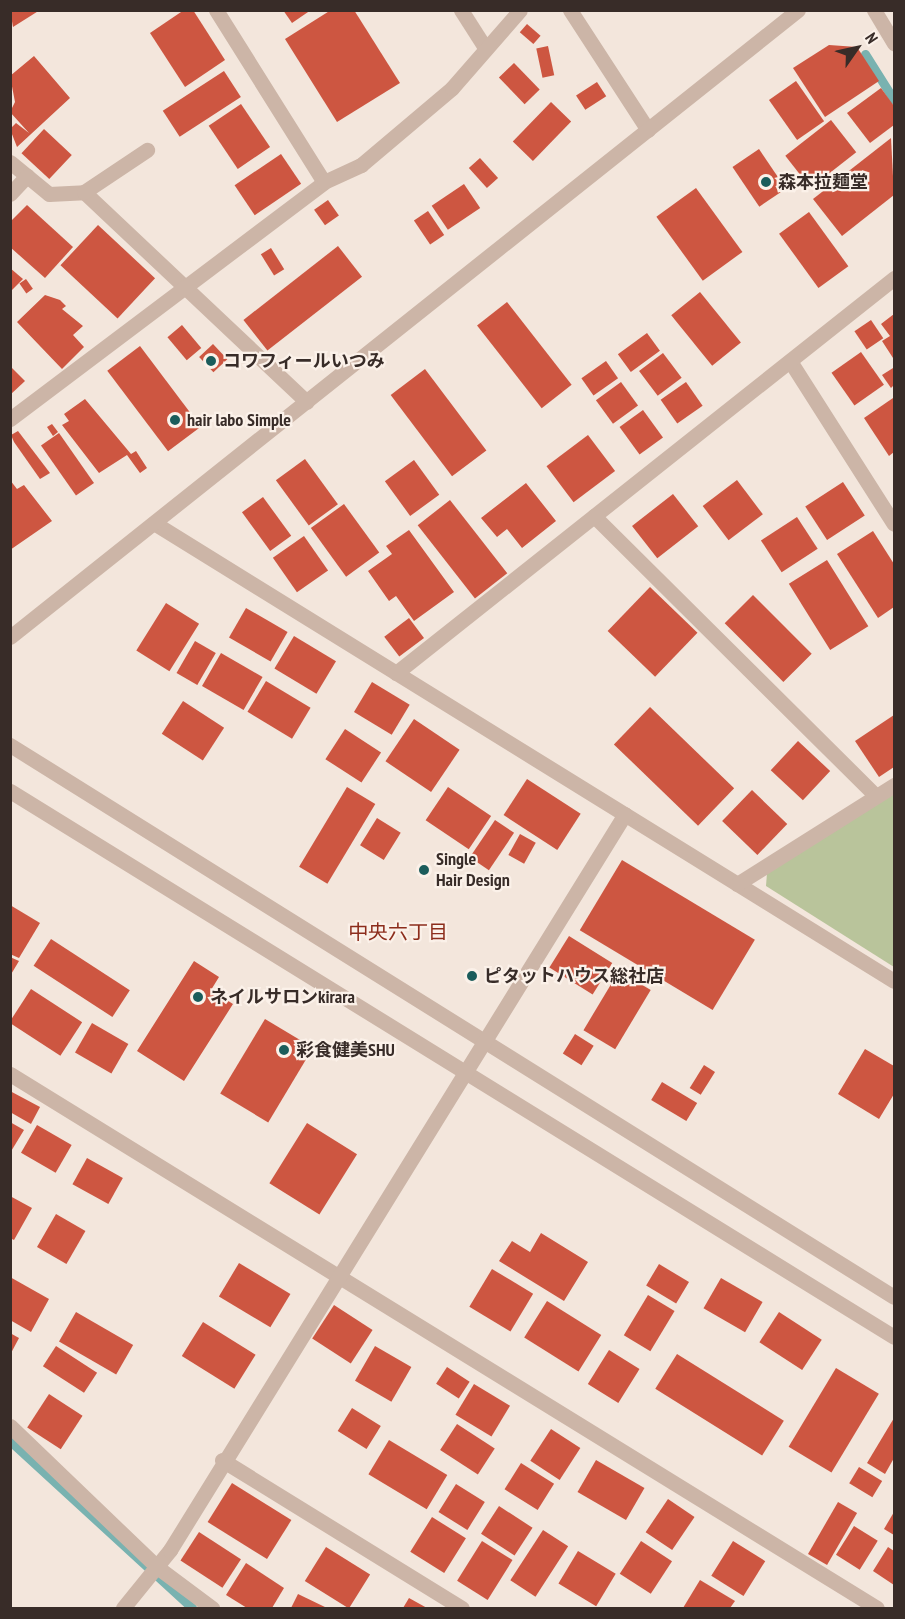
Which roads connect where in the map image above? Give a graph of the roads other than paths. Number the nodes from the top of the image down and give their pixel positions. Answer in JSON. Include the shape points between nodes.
{"nodes":[{"id":1,"x":216,"y":10,"type":"edge"},
{"id":2,"x":461,"y":10,"type":"edge"},
{"id":3,"x":520,"y":10,"type":"edge"},
{"id":4,"x":570,"y":10,"type":"edge"},
{"id":5,"x":798,"y":10,"type":"edge"},
{"id":6,"x":874,"y":10,"type":"edge"},
{"id":7,"x":894,"y":43,"type":"edge"},
{"id":8,"x":484,"y":46,"type":"junction"},
{"id":9,"x":648,"y":130,"type":"junction"},
{"id":10,"x":147,"y":150,"type":"dead end"},
{"id":11,"x":10,"y":162,"type":"edge"},
{"id":12,"x":27,"y":176,"type":"junction"},
{"id":13,"x":324,"y":182,"type":"junction"},
{"id":14,"x":84,"y":192,"type":"junction"},
{"id":15,"x":10,"y":194,"type":"edge"},
{"id":16,"x":894,"y":278,"type":"edge"},
{"id":17,"x":189,"y":287,"type":"junction"},
{"id":18,"x":790,"y":361,"type":"junction"},
{"id":19,"x":307,"y":402,"type":"junction"},
{"id":20,"x":10,"y":419,"type":"edge"},
{"id":21,"x":594,"y":516,"type":"junction"},
{"id":22,"x":154,"y":523,"type":"junction"},
{"id":23,"x":894,"y":524,"type":"edge"},
{"id":24,"x":10,"y":637,"type":"edge"},
{"id":25,"x":396,"y":673,"type":"junction"},
{"id":26,"x":10,"y":745,"type":"edge"},
{"id":27,"x":894,"y":785,"type":"edge"},
{"id":28,"x":10,"y":791,"type":"edge"},
{"id":29,"x":876,"y":796,"type":"junction"},
{"id":30,"x":625,"y":814,"type":"junction"},
{"id":31,"x":737,"y":884,"type":"junction"},
{"id":32,"x":894,"y":981,"type":"edge"},
{"id":33,"x":484,"y":1041,"type":"junction"},
{"id":34,"x":465,"y":1071,"type":"junction"},
{"id":35,"x":10,"y":1074,"type":"edge"},
{"id":36,"x":336,"y":1278,"type":"junction"},
{"id":37,"x":894,"y":1297,"type":"edge"},
{"id":38,"x":894,"y":1337,"type":"edge"},
{"id":39,"x":10,"y":1426,"type":"edge"},
{"id":40,"x":222,"y":1460,"type":"junction"},
{"id":41,"x":153,"y":1572,"type":"junction"},
{"id":42,"x":123,"y":1608,"type":"edge"},
{"id":43,"x":212,"y":1608,"type":"edge"},
{"id":44,"x":462,"y":1608,"type":"edge"},
{"id":45,"x":877,"y":1608,"type":"edge"}],
"edges":[{"from":1,"to":13,"type":"street"},
{"from":2,"to":8,"type":"street"},
{"from":3,"to":8,"type":"street"},
{"from":4,"to":9,"type":"street"},
{"from":5,"to":9,"type":"street"},
{"from":6,"to":7,"type":"street"},
{"from":8,"to":13,"type":"street","via":[[452,88],[362,165]]},
{"from":9,"to":19,"type":"street"},
{"from":10,"to":14,"type":"street"},
{"from":11,"to":12,"type":"street"},
{"from":12,"to":14,"type":"street","via":[[49,194]]},
{"from":12,"to":15,"type":"street"},
{"from":13,"to":17,"type":"street"},
{"from":14,"to":17,"type":"street"},
{"from":16,"to":18,"type":"street"},
{"from":17,"to":19,"type":"street"},
{"from":17,"to":20,"type":"street"},
{"from":18,"to":21,"type":"street"},
{"from":18,"to":23,"type":"street"},
{"from":19,"to":22,"type":"street"},
{"from":21,"to":25,"type":"street"},
{"from":21,"to":29,"type":"street"},
{"from":22,"to":24,"type":"street"},
{"from":22,"to":25,"type":"street"},
{"from":25,"to":30,"type":"street"},
{"from":26,"to":33,"type":"street"},
{"from":27,"to":29,"type":"street"},
{"from":28,"to":34,"type":"street"},
{"from":29,"to":31,"type":"street"},
{"from":30,"to":31,"type":"street"},
{"from":30,"to":33,"type":"street"},
{"from":31,"to":32,"type":"street"},
{"from":33,"to":34,"type":"street"},
{"from":33,"to":37,"type":"street"},
{"from":34,"to":36,"type":"street"},
{"from":34,"to":38,"type":"street"},
{"from":35,"to":36,"type":"street"},
{"from":36,"to":40,"type":"street"},
{"from":36,"to":45,"type":"street"},
{"from":39,"to":41,"type":"street"},
{"from":40,"to":41,"type":"street"},
{"from":40,"to":44,"type":"street"},
{"from":41,"to":42,"type":"street"},
{"from":41,"to":43,"type":"street"}]}
